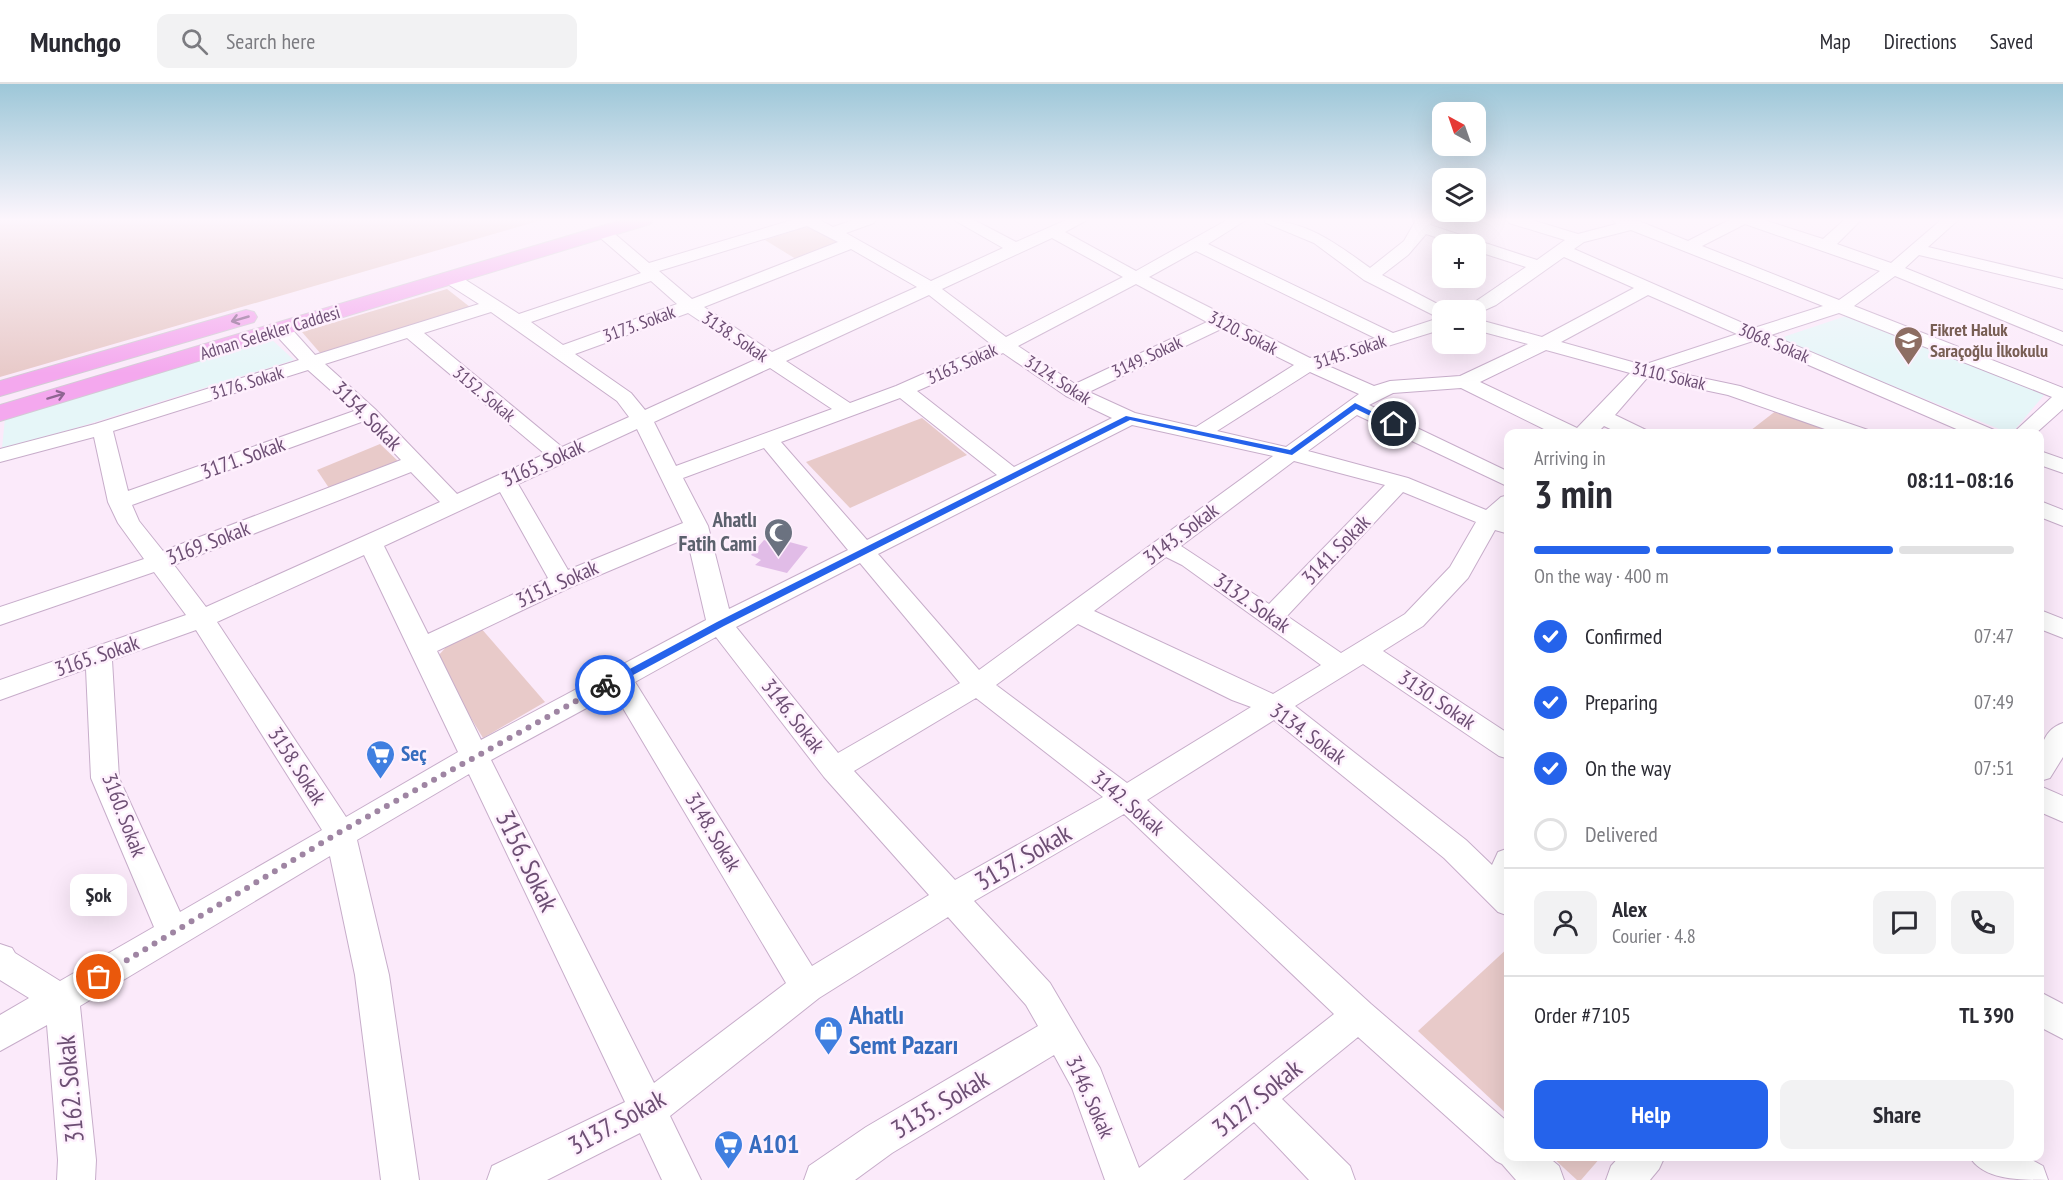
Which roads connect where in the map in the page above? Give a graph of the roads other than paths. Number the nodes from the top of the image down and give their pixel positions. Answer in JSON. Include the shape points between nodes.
{"nodes":[{"id":1,"x":403,"y":271,"type":"edge"},
{"id":2,"x":477,"y":271,"type":"edge"},
{"id":3,"x":779,"y":271,"type":"edge"},
{"id":4,"x":900,"y":271,"type":"edge"},
{"id":5,"x":965,"y":271,"type":"edge"},
{"id":6,"x":1123,"y":271,"type":"edge"},
{"id":7,"x":1147,"y":271,"type":"edge"},
{"id":8,"x":1251,"y":271,"type":"edge"},
{"id":9,"x":1363,"y":271,"type":"edge"},
{"id":10,"x":1376,"y":271,"type":"edge"},
{"id":11,"x":1532,"y":271,"type":"edge"},
{"id":12,"x":1609,"y":271,"type":"edge"},
{"id":13,"x":1751,"y":271,"type":"edge"},
{"id":14,"x":1891,"y":271,"type":"edge"},
{"id":15,"x":1902,"y":271,"type":"edge"},
{"id":16,"x":2008,"y":271,"type":"edge"},
{"id":17,"x":649,"y":272,"type":"joint"},
{"id":18,"x":1370,"y":276,"type":"junction"},
{"id":19,"x":1135,"y":278,"type":"junction"},
{"id":20,"x":452,"y":279,"type":"junction"},
{"id":21,"x":2063,"y":284,"type":"edge"},
{"id":22,"x":928,"y":287,"type":"junction"},
{"id":23,"x":1647,"y":288,"type":"junction"},
{"id":24,"x":1486,"y":303,"type":"edge"},
{"id":25,"x":492,"y":306,"type":"junction"},
{"id":26,"x":690,"y":306,"type":"junction"},
{"id":27,"x":1842,"y":306,"type":"junction"},
{"id":28,"x":1432,"y":308,"type":"edge"},
{"id":29,"x":517,"y":321,"type":"junction"},
{"id":30,"x":1222,"y":322,"type":"junction"},
{"id":31,"x":1432,"y":326,"type":"edge"},
{"id":32,"x":1486,"y":327,"type":"edge"},
{"id":33,"x":281,"y":330,"type":"junction"},
{"id":34,"x":411,"y":332,"type":"junction"},
{"id":35,"x":1754,"y":335,"type":"junction"},
{"id":36,"x":1391,"y":339,"type":"junction"},
{"id":37,"x":2063,"y":339,"type":"edge"},
{"id":38,"x":1543,"y":344,"type":"junction"},
{"id":39,"x":1005,"y":345,"type":"junction"},
{"id":40,"x":562,"y":352,"type":"junction"},
{"id":41,"x":769,"y":361,"type":"junction"},
{"id":42,"x":312,"y":363,"type":"junction"},
{"id":43,"x":1308,"y":365,"type":"junction"},
{"id":44,"x":1642,"y":371,"type":"junction"},
{"id":45,"x":1464,"y":382,"type":"junction"},
{"id":46,"x":0,"y":389,"type":"edge"},
{"id":47,"x":903,"y":390,"type":"junction"},
{"id":48,"x":1073,"y":392,"type":"junction"},
{"id":49,"x":2063,"y":397,"type":"edge"},
{"id":50,"x":1364,"y":399,"type":"junction"},
{"id":51,"x":847,"y":410,"type":"junction"},
{"id":52,"x":0,"y":413,"type":"edge"},
{"id":53,"x":368,"y":413,"type":"junction"},
{"id":54,"x":1602,"y":417,"type":"junction"},
{"id":55,"x":1129,"y":418,"type":"junction"},
{"id":56,"x":643,"y":421,"type":"junction"},
{"id":57,"x":102,"y":428,"type":"junction"},
{"id":58,"x":1562,"y":429,"type":"edge"},
{"id":59,"x":1589,"y":429,"type":"edge"},
{"id":60,"x":1628,"y":429,"type":"edge"},
{"id":61,"x":1833,"y":429,"type":"edge"},
{"id":62,"x":1975,"y":429,"type":"edge"},
{"id":63,"x":2028,"y":429,"type":"edge"},
{"id":64,"x":1202,"y":432,"type":"junction"},
{"id":65,"x":768,"y":440,"type":"junction"},
{"id":66,"x":1292,"y":452,"type":"junction"},
{"id":67,"x":559,"y":455,"type":"junction"},
{"id":68,"x":0,"y":456,"type":"edge"},
{"id":69,"x":2044,"y":459,"type":"edge"},
{"id":70,"x":414,"y":463,"type":"junction"},
{"id":71,"x":2063,"y":467,"type":"edge"},
{"id":72,"x":672,"y":475,"type":"junction"},
{"id":73,"x":1013,"y":477,"type":"junction"},
{"id":74,"x":1504,"y":477,"type":"edge"},
{"id":75,"x":505,"y":481,"type":"junction"},
{"id":76,"x":1400,"y":483,"type":"junction"},
{"id":77,"x":119,"y":502,"type":"junction"},
{"id":78,"x":453,"y":503,"type":"junction"},
{"id":79,"x":2044,"y":510,"type":"edge"},
{"id":80,"x":1503,"y":515,"type":"edge"},
{"id":81,"x":2063,"y":519,"type":"edge"},
{"id":82,"x":696,"y":526,"type":"junction"},
{"id":83,"x":370,"y":542,"type":"junction"},
{"id":84,"x":1163,"y":546,"type":"junction"},
{"id":85,"x":862,"y":553,"type":"junction"},
{"id":86,"x":160,"y":561,"type":"junction"},
{"id":87,"x":562,"y":581,"type":"junction"},
{"id":88,"x":1077,"y":613,"type":"junction"},
{"id":89,"x":0,"y":616,"type":"edge"},
{"id":90,"x":1271,"y":617,"type":"junction"},
{"id":91,"x":202,"y":619,"type":"junction"},
{"id":92,"x":2044,"y":621,"type":"edge"},
{"id":93,"x":720,"y":624,"type":"junction"},
{"id":94,"x":2063,"y":629,"type":"edge"},
{"id":95,"x":421,"y":648,"type":"junction"},
{"id":96,"x":99,"y":656,"type":"junction"},
{"id":97,"x":1351,"y":658,"type":"junction"},
{"id":98,"x":619,"y":678,"type":"junction"},
{"id":99,"x":976,"y":685,"type":"junction"},
{"id":100,"x":0,"y":690,"type":"edge"},
{"id":101,"x":1276,"y":706,"type":"junction"},
{"id":102,"x":2063,"y":734,"type":"edge"},
{"id":103,"x":1504,"y":745,"type":"edge"},
{"id":104,"x":475,"y":756,"type":"junction"},
{"id":105,"x":2044,"y":764,"type":"edge"},
{"id":106,"x":834,"y":769,"type":"junction"},
{"id":107,"x":1126,"y":798,"type":"junction"},
{"id":108,"x":2044,"y":800,"type":"edge"},
{"id":109,"x":2063,"y":810,"type":"edge"},
{"id":110,"x":340,"y":832,"type":"junction"},
{"id":111,"x":1503,"y":896,"type":"edge"},
{"id":112,"x":950,"y":899,"type":"junction"},
{"id":113,"x":173,"y":933,"type":"junction"},
{"id":114,"x":0,"y":959,"type":"edge"},
{"id":115,"x":807,"y":987,"type":"junction"},
{"id":116,"x":62,"y":1000,"type":"junction"},
{"id":117,"x":2044,"y":1011,"type":"edge"},
{"id":118,"x":1359,"y":1015,"type":"junction"},
{"id":119,"x":2063,"y":1023,"type":"edge"},
{"id":120,"x":1060,"y":1032,"type":"junction"},
{"id":121,"x":0,"y":1034,"type":"edge"},
{"id":122,"x":1256,"y":1098,"type":"junction"},
{"id":123,"x":648,"y":1110,"type":"junction"},
{"id":124,"x":1504,"y":1144,"type":"edge"},
{"id":125,"x":1524,"y":1161,"type":"edge"},
{"id":126,"x":1642,"y":1161,"type":"edge"},
{"id":127,"x":1997,"y":1161,"type":"edge"},
{"id":128,"x":76,"y":1180,"type":"edge"},
{"id":129,"x":400,"y":1180,"type":"edge"},
{"id":130,"x":506,"y":1180,"type":"edge"},
{"id":131,"x":682,"y":1180,"type":"edge"},
{"id":132,"x":823,"y":1180,"type":"edge"},
{"id":133,"x":1124,"y":1180,"type":"edge"},
{"id":134,"x":1154,"y":1180,"type":"edge"},
{"id":135,"x":1336,"y":1180,"type":"edge"},
{"id":136,"x":1545,"y":1180,"type":"edge"},
{"id":137,"x":1625,"y":1180,"type":"edge"},
{"id":138,"x":2029,"y":1180,"type":"edge"}],
"edges":[{"from":1,"to":46,"type":"main road","name":"Adnan Selekler Caddesi","one_way":true},
{"from":2,"to":20,"type":"main road","name":"Adnan Selekler Caddesi"},
{"from":3,"to":26,"type":"street","name":"3173. Sokak"},
{"from":4,"to":22,"type":"street","name":"3124. Sokak"},
{"from":5,"to":22,"type":"street","name":"3165. Sokak"},
{"from":6,"to":19,"type":"street","name":"3120. Sokak"},
{"from":7,"to":19,"type":"street","name":"3163. Sokak"},
{"from":8,"to":36,"type":"street"},
{"from":9,"to":18,"type":"street"},
{"from":10,"to":18,"type":"street"},
{"from":11,"to":24,"type":"street"},
{"from":12,"to":23,"type":"street","name":"3068. Sokak"},
{"from":13,"to":27,"type":"street"},
{"from":14,"to":27,"type":"street"},
{"from":15,"to":37,"type":"street"},
{"from":16,"to":21,"type":"street"},
{"from":17,"to":26,"type":"street","name":"3138. Sokak"},
{"from":17,"to":29,"type":"street"},
{"from":18,"to":28,"type":"street"},
{"from":19,"to":30,"type":"street","name":"3120. Sokak"},
{"from":19,"to":39,"type":"street","name":"3163. Sokak"},
{"from":20,"to":25,"type":"street","name":"3146. Sokak"},
{"from":20,"to":33,"type":"main road","name":"Adnan Selekler Caddesi"},
{"from":22,"to":39,"type":"street","name":"3124. Sokak"},
{"from":22,"to":41,"type":"street","name":"3165. Sokak"},
{"from":23,"to":35,"type":"street","name":"3068. Sokak"},
{"from":23,"to":38,"type":"street","name":"3143. Sokak"},
{"from":25,"to":29,"type":"street","name":"3146. Sokak"},
{"from":25,"to":34,"type":"street","name":"3176. Sokak"},
{"from":26,"to":40,"type":"street","name":"3173. Sokak"},
{"from":26,"to":41,"type":"street","name":"3138. Sokak"},
{"from":27,"to":35,"type":"street"},
{"from":27,"to":49,"type":"street"},
{"from":29,"to":40,"type":"street","name":"3146. Sokak"},
{"from":30,"to":43,"type":"street","name":"3120. Sokak"},
{"from":30,"to":48,"type":"street","name":"3149. Sokak"},
{"from":31,"to":36,"type":"street","name":"3145. Sokak"},
{"from":32,"to":38,"type":"street","name":"3110. Sokak"},
{"from":33,"to":42,"type":"street","name":"3154. Sokak"},
{"from":52,"to":33,"type":"main road","name":"Adnan Selekler Caddesi","one_way":true},
{"from":34,"to":42,"type":"street","name":"3176. Sokak"},
{"from":34,"to":67,"type":"street","name":"3152. Sokak"},
{"from":35,"to":44,"type":"street"},
{"from":35,"to":62,"type":"street","name":"3068. Sokak"},
{"from":36,"to":43,"type":"street","name":"3145. Sokak"},
{"from":38,"to":44,"type":"street","name":"3110. Sokak"},
{"from":38,"to":45,"type":"street","name":"3143. Sokak"},
{"from":39,"to":47,"type":"street","name":"3163. Sokak"},
{"from":39,"to":48,"type":"street","name":"3124. Sokak"},
{"from":40,"to":56,"type":"street","name":"3146. Sokak","via":[[624,397]]},
{"from":41,"to":51,"type":"street","name":"3138. Sokak"},
{"from":41,"to":56,"type":"street","name":"3165. Sokak"},
{"from":42,"to":53,"type":"street","name":"3154. Sokak"},
{"from":42,"to":57,"type":"street","name":"3176. Sokak"},
{"from":43,"to":50,"type":"street","name":"3120. Sokak"},
{"from":43,"to":64,"type":"street","name":"3145. Sokak"},
{"from":44,"to":54,"type":"street"},
{"from":44,"to":61,"type":"street","name":"3110. Sokak","via":[[1733,390]]},
{"from":45,"to":50,"type":"street","name":"3143. Sokak","via":[[1390,387]]},
{"from":45,"to":58,"type":"street"},
{"from":47,"to":51,"type":"street","name":"3163. Sokak"},
{"from":47,"to":73,"type":"street"},
{"from":48,"to":55,"type":"street","name":"3124. Sokak"},
{"from":49,"to":63,"type":"street"},
{"from":50,"to":66,"type":"street","name":"3143. Sokak"},
{"from":50,"to":74,"type":"street","name":"3120. Sokak"},
{"from":51,"to":65,"type":"street","name":"3163. Sokak"},
{"from":53,"to":70,"type":"street","name":"3154. Sokak"},
{"from":53,"to":77,"type":"street","name":"3171. Sokak"},
{"from":54,"to":59,"type":"street"},
{"from":54,"to":60,"type":"street"},
{"from":55,"to":64,"type":"street","name":"3124. Sokak"},
{"from":55,"to":73,"type":"street"},
{"from":56,"to":67,"type":"street","name":"3165. Sokak"},
{"from":56,"to":72,"type":"street","name":"3146. Sokak"},
{"from":57,"to":68,"type":"street","name":"3176. Sokak"},
{"from":57,"to":77,"type":"street","name":"3158. Sokak"},
{"from":64,"to":66,"type":"street","name":"3124. Sokak"},
{"from":65,"to":72,"type":"street","name":"3163. Sokak"},
{"from":65,"to":85,"type":"street","name":"3142. Sokak"},
{"from":66,"to":76,"type":"street","name":"3124. Sokak"},
{"from":66,"to":84,"type":"street","name":"3143. Sokak"},
{"from":67,"to":75,"type":"street","name":"3165. Sokak"},
{"from":69,"to":71,"type":"street"},
{"from":70,"to":78,"type":"street","name":"3154. Sokak"},
{"from":70,"to":86,"type":"street","name":"3169. Sokak"},
{"from":72,"to":82,"type":"street","name":"3146. Sokak"},
{"from":73,"to":85,"type":"street"},
{"from":75,"to":78,"type":"street","name":"3165. Sokak"},
{"from":75,"to":87,"type":"street"},
{"from":76,"to":80,"type":"street","name":"3124. Sokak"},
{"from":76,"to":90,"type":"street","name":"3141. Sokak"},
{"from":77,"to":86,"type":"street","name":"3158. Sokak","via":[[129,523]]},
{"from":78,"to":83,"type":"street","name":"3165. Sokak"},
{"from":79,"to":81,"type":"street"},
{"from":80,"to":97,"type":"street","name":"3137. Sokak","via":[[1414,620]]},
{"from":82,"to":87,"type":"street","name":"3151. Sokak"},
{"from":82,"to":93,"type":"street","name":"3146. Sokak"},
{"from":83,"to":91,"type":"street","name":"3165. Sokak"},
{"from":83,"to":95,"type":"street","name":"3156. Sokak"},
{"from":84,"to":88,"type":"street","name":"3143. Sokak"},
{"from":84,"to":90,"type":"street","name":"3132. Sokak","via":[[1190,560]]},
{"from":85,"to":93,"type":"street"},
{"from":85,"to":99,"type":"street","name":"3142. Sokak"},
{"from":86,"to":89,"type":"street","name":"3169. Sokak"},
{"from":86,"to":91,"type":"street","name":"3158. Sokak"},
{"from":87,"to":95,"type":"street","name":"3151. Sokak"},
{"from":88,"to":99,"type":"street","name":"3143. Sokak"},
{"from":88,"to":101,"type":"street","name":"3134. Sokak"},
{"from":90,"to":97,"type":"street","name":"3132. Sokak"},
{"from":91,"to":96,"type":"street","name":"3165. Sokak"},
{"from":91,"to":110,"type":"street","name":"3158. Sokak"},
{"from":92,"to":94,"type":"street"},
{"from":93,"to":98,"type":"street"},
{"from":93,"to":106,"type":"street","name":"3146. Sokak"},
{"from":95,"to":104,"type":"street","name":"3156. Sokak"},
{"from":96,"to":100,"type":"street","name":"3165. Sokak"},
{"from":96,"to":113,"type":"street","name":"3160. Sokak","via":[[105,778]]},
{"from":97,"to":101,"type":"street","name":"3137. Sokak"},
{"from":97,"to":103,"type":"street","name":"3130. Sokak"},
{"from":98,"to":104,"type":"street"},
{"from":98,"to":115,"type":"street","name":"3148. Sokak"},
{"from":99,"to":106,"type":"street","name":"3143. Sokak"},
{"from":99,"to":107,"type":"street","name":"3142. Sokak"},
{"from":101,"to":107,"type":"street","name":"3137. Sokak"},
{"from":101,"to":111,"type":"street","name":"3134. Sokak","via":[[1455,849]]},
{"from":102,"to":105,"type":"street"},
{"from":104,"to":110,"type":"street"},
{"from":104,"to":123,"type":"street","name":"3156. Sokak"},
{"from":106,"to":112,"type":"street","name":"3146. Sokak"},
{"from":107,"to":112,"type":"street","name":"3137. Sokak"},
{"from":107,"to":118,"type":"street","name":"3142. Sokak"},
{"from":108,"to":109,"type":"street"},
{"from":110,"to":113,"type":"street"},
{"from":110,"to":129,"type":"street","name":"3158. Sokak","via":[[372,975]]},
{"from":112,"to":115,"type":"street","name":"3137. Sokak"},
{"from":112,"to":120,"type":"street","name":"3146. Sokak","via":[[1038,994]]},
{"from":113,"to":116,"type":"street"},
{"from":114,"to":116,"type":"street"},
{"from":115,"to":123,"type":"street","name":"3137. Sokak"},
{"from":116,"to":121,"type":"street"},
{"from":116,"to":128,"type":"street","name":"3162. Sokak"},
{"from":117,"to":119,"type":"street"},
{"from":118,"to":122,"type":"street","name":"3127. Sokak"},
{"from":118,"to":124,"type":"street","name":"3142. Sokak"},
{"from":120,"to":132,"type":"street","name":"3135. Sokak","via":[[879,1140]]},
{"from":120,"to":133,"type":"street","name":"3146. Sokak","via":[[1087,1080]]},
{"from":122,"to":134,"type":"street","name":"3127. Sokak"},
{"from":122,"to":135,"type":"street"},
{"from":123,"to":130,"type":"street","name":"3137. Sokak"},
{"from":123,"to":131,"type":"street","name":"3156. Sokak"},
{"from":125,"to":136,"type":"street"},
{"from":126,"to":137,"type":"street"},
{"from":127,"to":138,"type":"street"}]}
